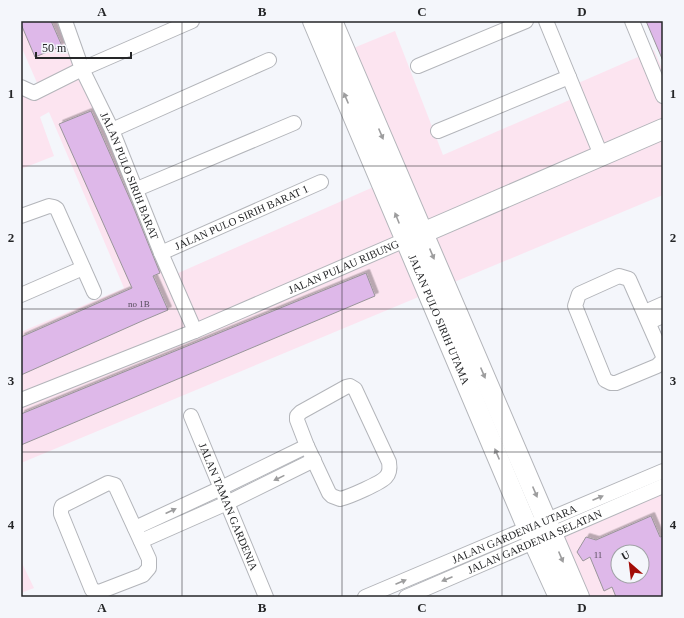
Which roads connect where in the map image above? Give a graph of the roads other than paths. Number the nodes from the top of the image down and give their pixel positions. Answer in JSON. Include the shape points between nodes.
{"nodes":[{"id":1,"x":65,"y":21,"type":"edge"},
{"id":2,"x":192,"y":21,"type":"edge"},
{"id":3,"x":313,"y":21,"type":"edge"},
{"id":4,"x":332,"y":21,"type":"edge"},
{"id":5,"x":526,"y":21,"type":"edge"},
{"id":6,"x":546,"y":21,"type":"edge"},
{"id":7,"x":632,"y":21,"type":"edge"},
{"id":8,"x":269,"y":60,"type":"dead end"},
{"id":9,"x":418,"y":66,"type":"dead end"},
{"id":10,"x":82,"y":69,"type":"junction"},
{"id":11,"x":568,"y":76,"type":"junction"},
{"id":12,"x":21,"y":88,"type":"edge"},
{"id":13,"x":663,"y":96,"type":"edge"},
{"id":14,"x":294,"y":123,"type":"dead end"},
{"id":15,"x":663,"y":128,"type":"edge"},
{"id":16,"x":112,"y":130,"type":"junction"},
{"id":17,"x":438,"y":131,"type":"dead end"},
{"id":18,"x":601,"y":155,"type":"junction"},
{"id":19,"x":321,"y":182,"type":"dead end"},
{"id":20,"x":392,"y":183,"type":"junction"},
{"id":21,"x":137,"y":189,"type":"junction"},
{"id":22,"x":21,"y":216,"type":"edge"},
{"id":23,"x":414,"y":237,"type":"junction"},
{"id":24,"x":161,"y":253,"type":"junction"},
{"id":25,"x":83,"y":268,"type":"junction"},
{"id":26,"x":438,"y":291,"type":"junction"},
{"id":27,"x":94,"y":292,"type":"dead end"},
{"id":28,"x":21,"y":295,"type":"edge"},
{"id":29,"x":663,"y":304,"type":"edge"},
{"id":30,"x":663,"y":316,"type":"edge"},
{"id":31,"x":647,"y":317,"type":"junction"},
{"id":32,"x":195,"y":331,"type":"junction"},
{"id":33,"x":21,"y":400,"type":"edge"},
{"id":34,"x":191,"y":416,"type":"dead end"},
{"id":35,"x":307,"y":446,"type":"junction"},
{"id":36,"x":314,"y":460,"type":"junction"},
{"id":37,"x":525,"y":469,"type":"junction"},
{"id":38,"x":663,"y":470,"type":"edge"},
{"id":39,"x":506,"y":477,"type":"junction"},
{"id":40,"x":663,"y":486,"type":"edge"},
{"id":41,"x":221,"y":488,"type":"junction"},
{"id":42,"x":227,"y":503,"type":"junction"},
{"id":43,"x":135,"y":528,"type":"junction"},
{"id":44,"x":549,"y":528,"type":"junction"},
{"id":45,"x":531,"y":535,"type":"junction"},
{"id":46,"x":141,"y":541,"type":"junction"},
{"id":47,"x":567,"y":593,"type":"edge"},
{"id":48,"x":266,"y":597,"type":"edge"},
{"id":49,"x":366,"y":597,"type":"edge"},
{"id":50,"x":406,"y":597,"type":"edge"}],
"edges":[{"from":1,"to":10,"type":"street","name":"JALAN PULO SIRIH BARAT"},
{"from":2,"to":10,"type":"street"},
{"from":20,"to":3,"type":"main road","name":"JALAN PULO SIRIH UTAMA","one_way":true},
{"from":4,"to":20,"type":"main road","name":"JALAN PULO SIRIH UTAMA","one_way":true},
{"from":5,"to":9,"type":"street"},
{"from":6,"to":11,"type":"street"},
{"from":7,"to":13,"type":"street"},
{"from":8,"to":16,"type":"street"},
{"from":10,"to":12,"type":"street","via":[[34,93]]},
{"from":10,"to":16,"type":"street","name":"JALAN PULO SIRIH BARAT"},
{"from":11,"to":17,"type":"street"},
{"from":11,"to":18,"type":"street"},
{"from":14,"to":21,"type":"street"},
{"from":15,"to":18,"type":"main road","name":"JALAN PULAU RIBUNG"},
{"from":16,"to":21,"type":"street","name":"JALAN PULO SIRIH BARAT"},
{"from":18,"to":23,"type":"main road","name":"JALAN PULAU RIBUNG"},
{"from":19,"to":24,"type":"street","name":"JALAN PULO SIRIH BARAT 1"},
{"from":20,"to":23,"type":"main road","name":"JALAN PULO SIRIH UTAMA"},
{"from":21,"to":24,"type":"street","name":"JALAN PULO SIRIH BARAT"},
{"from":22,"to":25,"type":"street","via":[[54,206]]},
{"from":23,"to":26,"type":"main road","name":"JALAN PULO SIRIH UTAMA"},
{"from":23,"to":32,"type":"street","name":"JALAN PULAU RIBUNG"},
{"from":24,"to":32,"type":"street","name":"JALAN PULO SIRIH BARAT"},
{"from":25,"to":27,"type":"street"},
{"from":25,"to":28,"type":"street"},
{"from":26,"to":37,"type":"main road","name":"JALAN PULO SIRIH UTAMA","one_way":true},
{"from":39,"to":26,"type":"main road","name":"JALAN PULO SIRIH UTAMA","one_way":true},
{"from":29,"to":31,"type":"street"},
{"from":30,"to":31,"type":"street"},
{"from":31,"to":31,"type":"street","via":[[663,356],[662,361],[657,366],[616,383],[605,380],[575,306],[579,294],[619,276],[629,279]]},
{"from":32,"to":33,"type":"street","name":"JALAN PULAU RIBUNG"},
{"from":34,"to":41,"type":"street","name":"JALAN TAMAN GARDENIA"},
{"from":35,"to":36,"type":"street"},
{"from":35,"to":36,"type":"street","via":[[297,423],[297,416],[350,386],[354,389],[390,468],[382,481],[340,499],[328,492]]},
{"from":35,"to":41,"type":"street"},
{"from":36,"to":42,"type":"street","one_way":true},
{"from":37,"to":39,"type":"main road"},
{"from":37,"to":44,"type":"main road","name":"JALAN PULO SIRIH UTAMA","one_way":true},
{"from":44,"to":38,"type":"street","name":"JALAN GARDENIA UTARA","one_way":true},
{"from":39,"to":45,"type":"main road","name":"JALAN PULO SIRIH UTAMA"},
{"from":40,"to":44,"type":"street","name":"JALAN GARDENIA SELATAN"},
{"from":41,"to":42,"type":"street","name":"JALAN TAMAN GARDENIA"},
{"from":43,"to":41,"type":"street","one_way":true},
{"from":42,"to":46,"type":"street"},
{"from":42,"to":48,"type":"street","name":"JALAN TAMAN GARDENIA"},
{"from":43,"to":46,"type":"street"},
{"from":43,"to":46,"type":"street","via":[[113,484],[104,485],[62,506],[61,509],[94,592],[147,572],[149,559]]},
{"from":44,"to":45,"type":"street","name":"JALAN GARDENIA SELATAN"},
{"from":44,"to":47,"type":"main road","name":"JALAN PULO SIRIH UTAMA","one_way":true},
{"from":45,"to":47,"type":"main road","name":"JALAN PULO SIRIH UTAMA"},
{"from":49,"to":45,"type":"street","name":"JALAN GARDENIA UTARA","one_way":true},
{"from":45,"to":50,"type":"street","name":"JALAN GARDENIA SELATAN","one_way":true}]}
